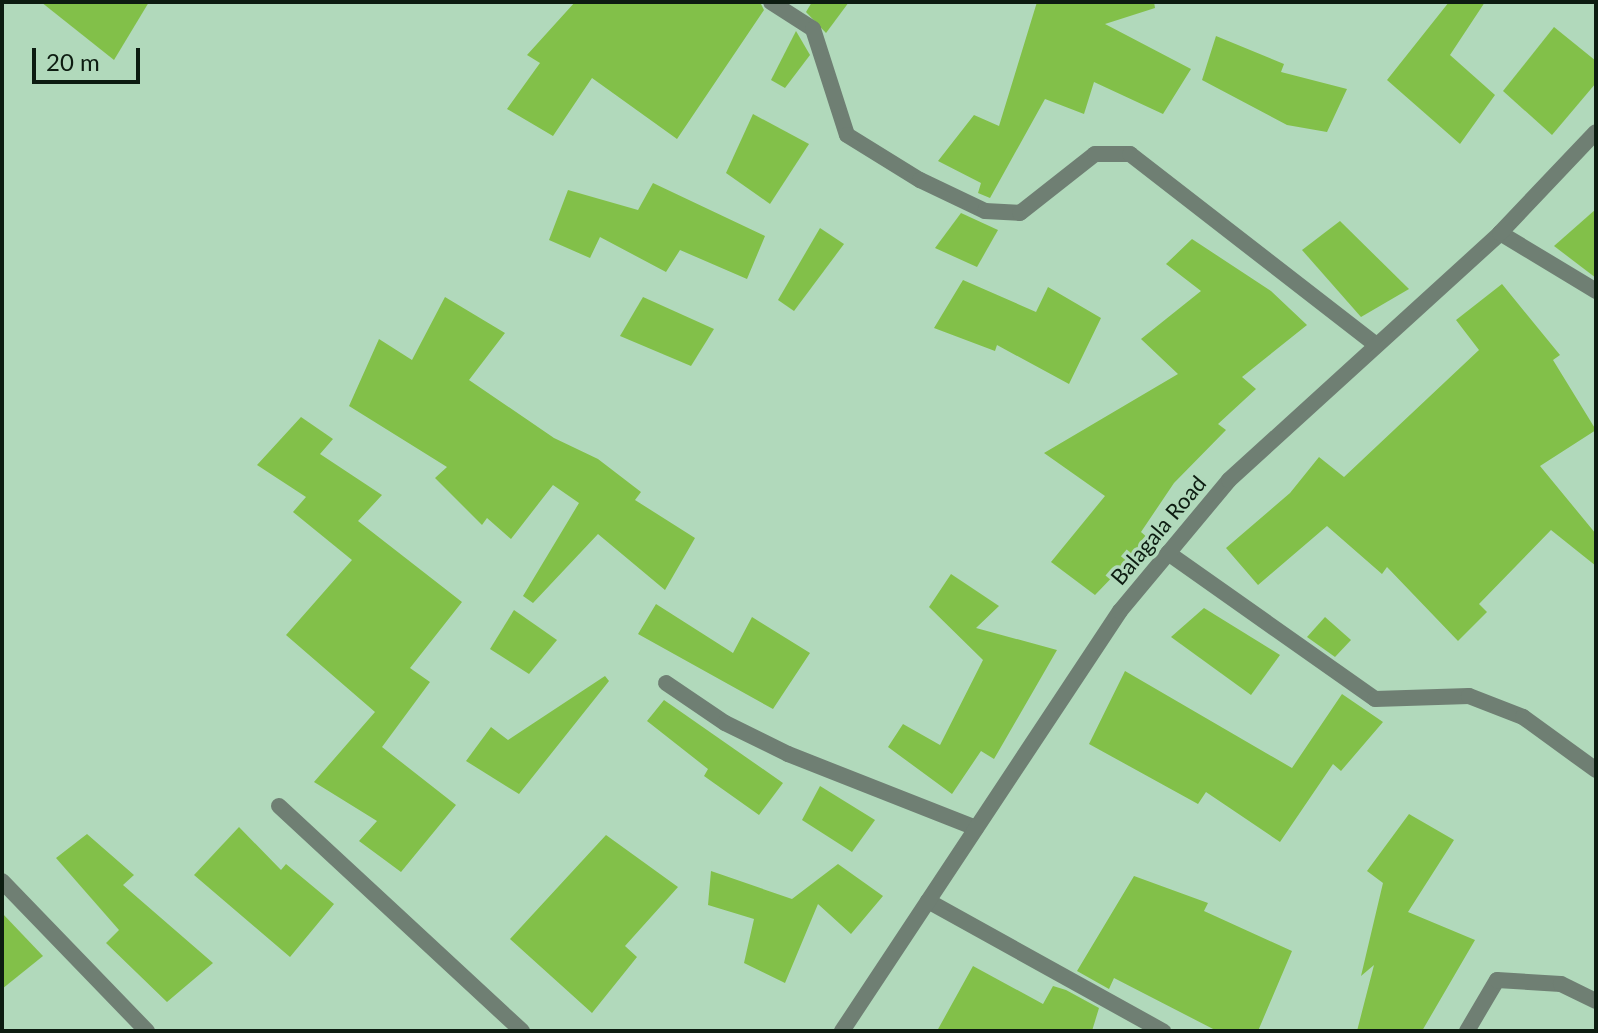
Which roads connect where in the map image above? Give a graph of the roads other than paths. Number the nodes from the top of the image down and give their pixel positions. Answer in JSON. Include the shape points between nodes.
{"nodes":[{"id":1,"x":771,"y":2,"type":"edge"},
{"id":2,"x":1596,"y":132,"type":"edge"},
{"id":3,"x":1500,"y":233,"type":"junction"},
{"id":4,"x":1596,"y":291,"type":"edge"},
{"id":5,"x":1374,"y":343,"type":"junction"},
{"id":6,"x":1168,"y":553,"type":"junction"},
{"id":7,"x":666,"y":683,"type":"dead end"},
{"id":8,"x":1596,"y":770,"type":"edge"},
{"id":9,"x":279,"y":806,"type":"dead end"},
{"id":10,"x":976,"y":828,"type":"junction"},
{"id":11,"x":2,"y":881,"type":"edge"},
{"id":12,"x":928,"y":901,"type":"junction"},
{"id":13,"x":1596,"y":1001,"type":"edge"},
{"id":14,"x":147,"y":1031,"type":"edge"},
{"id":15,"x":522,"y":1031,"type":"edge"},
{"id":16,"x":842,"y":1031,"type":"edge"},
{"id":17,"x":1163,"y":1031,"type":"edge"},
{"id":18,"x":1467,"y":1031,"type":"edge"}],
"edges":[{"from":1,"to":5,"type":"street","via":[[813,29],[847,135],[920,180],[985,211],[1020,213],[1095,154],[1130,154]]},
{"from":2,"to":3,"type":"street","name":"Balagala Road"},
{"from":3,"to":4,"type":"street"},
{"from":3,"to":5,"type":"street","name":"Balagala Road"},
{"from":5,"to":6,"type":"street","name":"Balagala Road","via":[[1229,480]]},
{"from":6,"to":8,"type":"street","via":[[1375,699],[1469,696],[1523,717]]},
{"from":6,"to":10,"type":"street","name":"Balagala Road","via":[[1120,611]]},
{"from":7,"to":10,"type":"street","via":[[788,754]]},
{"from":9,"to":15,"type":"street"},
{"from":10,"to":12,"type":"street","name":"Balagala Road"},
{"from":11,"to":14,"type":"street"},
{"from":12,"to":16,"type":"street","name":"Balagala Road"},
{"from":12,"to":17,"type":"street"},
{"from":13,"to":18,"type":"street","via":[[1561,984],[1497,980]]}]}
